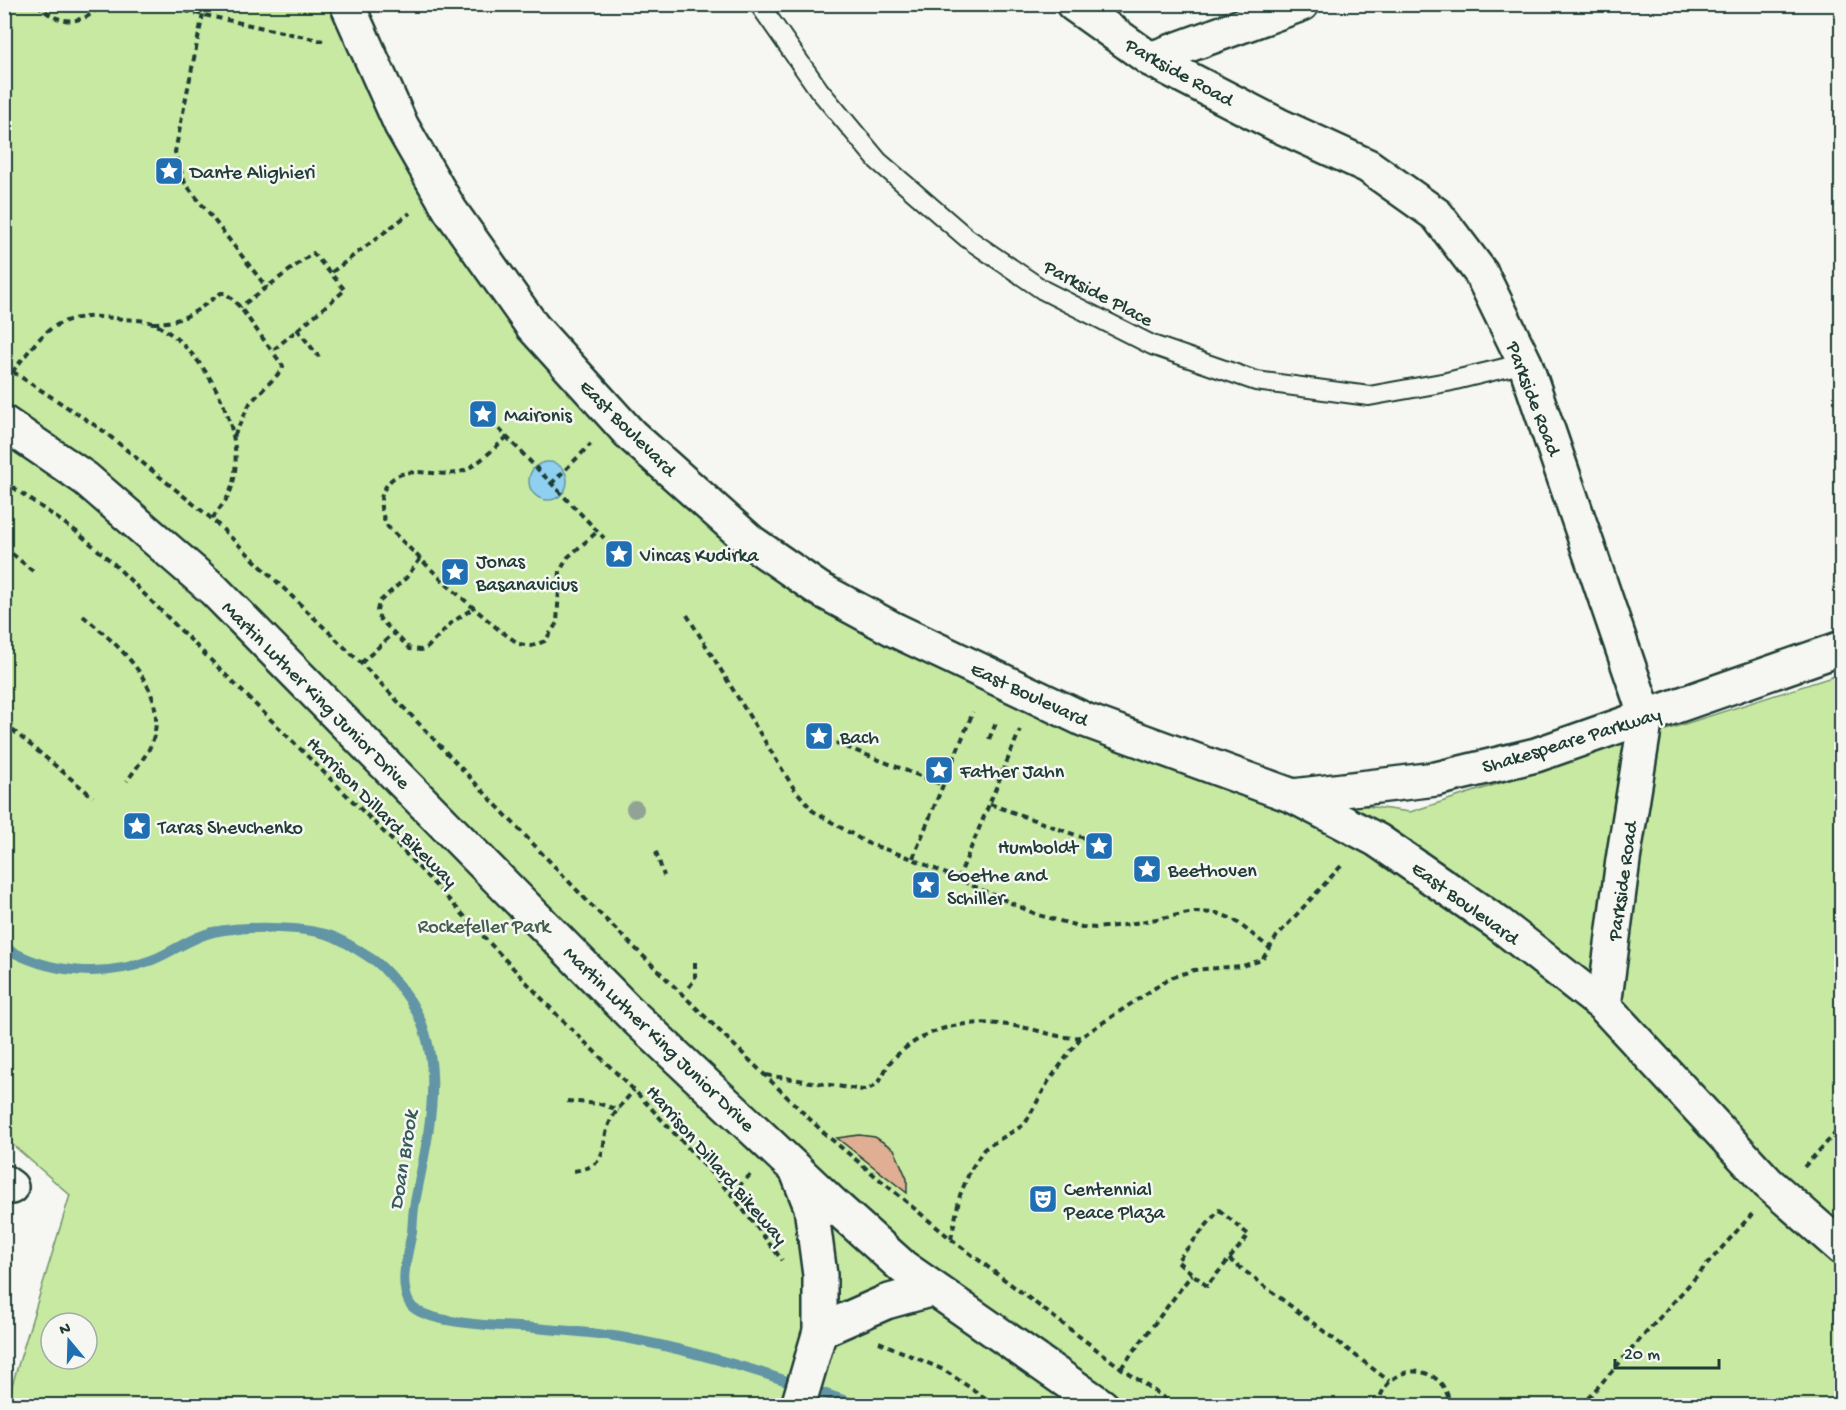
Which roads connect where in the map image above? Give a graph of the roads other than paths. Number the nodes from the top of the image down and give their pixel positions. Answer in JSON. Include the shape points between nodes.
{"nodes":[{"id":1,"x":347,"y":4,"type":"edge"},
{"id":2,"x":759,"y":4,"type":"edge"},
{"id":3,"x":1073,"y":4,"type":"edge"},
{"id":4,"x":1302,"y":4,"type":"edge"},
{"id":5,"x":1150,"y":59,"type":"junction"},
{"id":6,"x":1526,"y":363,"type":"junction"},
{"id":7,"x":4,"y":423,"type":"edge"},
{"id":8,"x":1842,"y":648,"type":"edge"},
{"id":9,"x":1646,"y":717,"type":"junction"},
{"id":10,"x":1293,"y":796,"type":"junction"},
{"id":11,"x":1604,"y":1006,"type":"junction"},
{"id":12,"x":796,"y":1169,"type":"junction"},
{"id":13,"x":1842,"y":1248,"type":"edge"},
{"id":14,"x":933,"y":1289,"type":"junction"},
{"id":15,"x":817,"y":1345,"type":"junction"},
{"id":16,"x":798,"y":1406,"type":"edge"},
{"id":17,"x":1102,"y":1406,"type":"edge"}],
"edges":[{"from":1,"to":10,"type":"street","name":"East Boulevard","via":[[386,94],[450,210],[533,327],[631,435],[751,542],[857,612],[1075,715]]},
{"from":2,"to":6,"type":"lane","name":"Parkside Place","via":[[819,90],[878,161],[967,238],[1043,290],[1152,345],[1256,381],[1369,396]]},
{"from":3,"to":5,"type":"street","name":"Parkside Road"},
{"from":4,"to":5,"type":"street"},
{"from":5,"to":6,"type":"street","name":"Parkside Road","via":[[1368,166],[1437,215],[1481,273]]},
{"from":6,"to":9,"type":"street","name":"Parkside Road"},
{"from":7,"to":12,"type":"street","name":"Martin Luther King Junior Drive","via":[[86,480],[214,590],[630,1013]]},
{"from":8,"to":9,"type":"street","name":"Shakespeare Parkway"},
{"from":9,"to":10,"type":"street","name":"Shakespeare Parkway","via":[[1536,755],[1436,779]]},
{"from":9,"to":11,"type":"street","name":"Parkside Road"},
{"from":10,"to":11,"type":"street","name":"East Boulevard","via":[[1377,840],[1499,924]]},
{"from":11,"to":13,"type":"street","name":"East Boulevard","via":[[1768,1183]]},
{"from":12,"to":14,"type":"street","name":"Martin Luther King Junior Drive","via":[[903,1267]]},
{"from":12,"to":15,"type":"street","via":[[811,1207],[818,1246]]},
{"from":14,"to":15,"type":"street","via":[[886,1302]]},
{"from":14,"to":17,"type":"street","name":"Martin Luther King Junior Drive"},
{"from":15,"to":16,"type":"street"}]}
